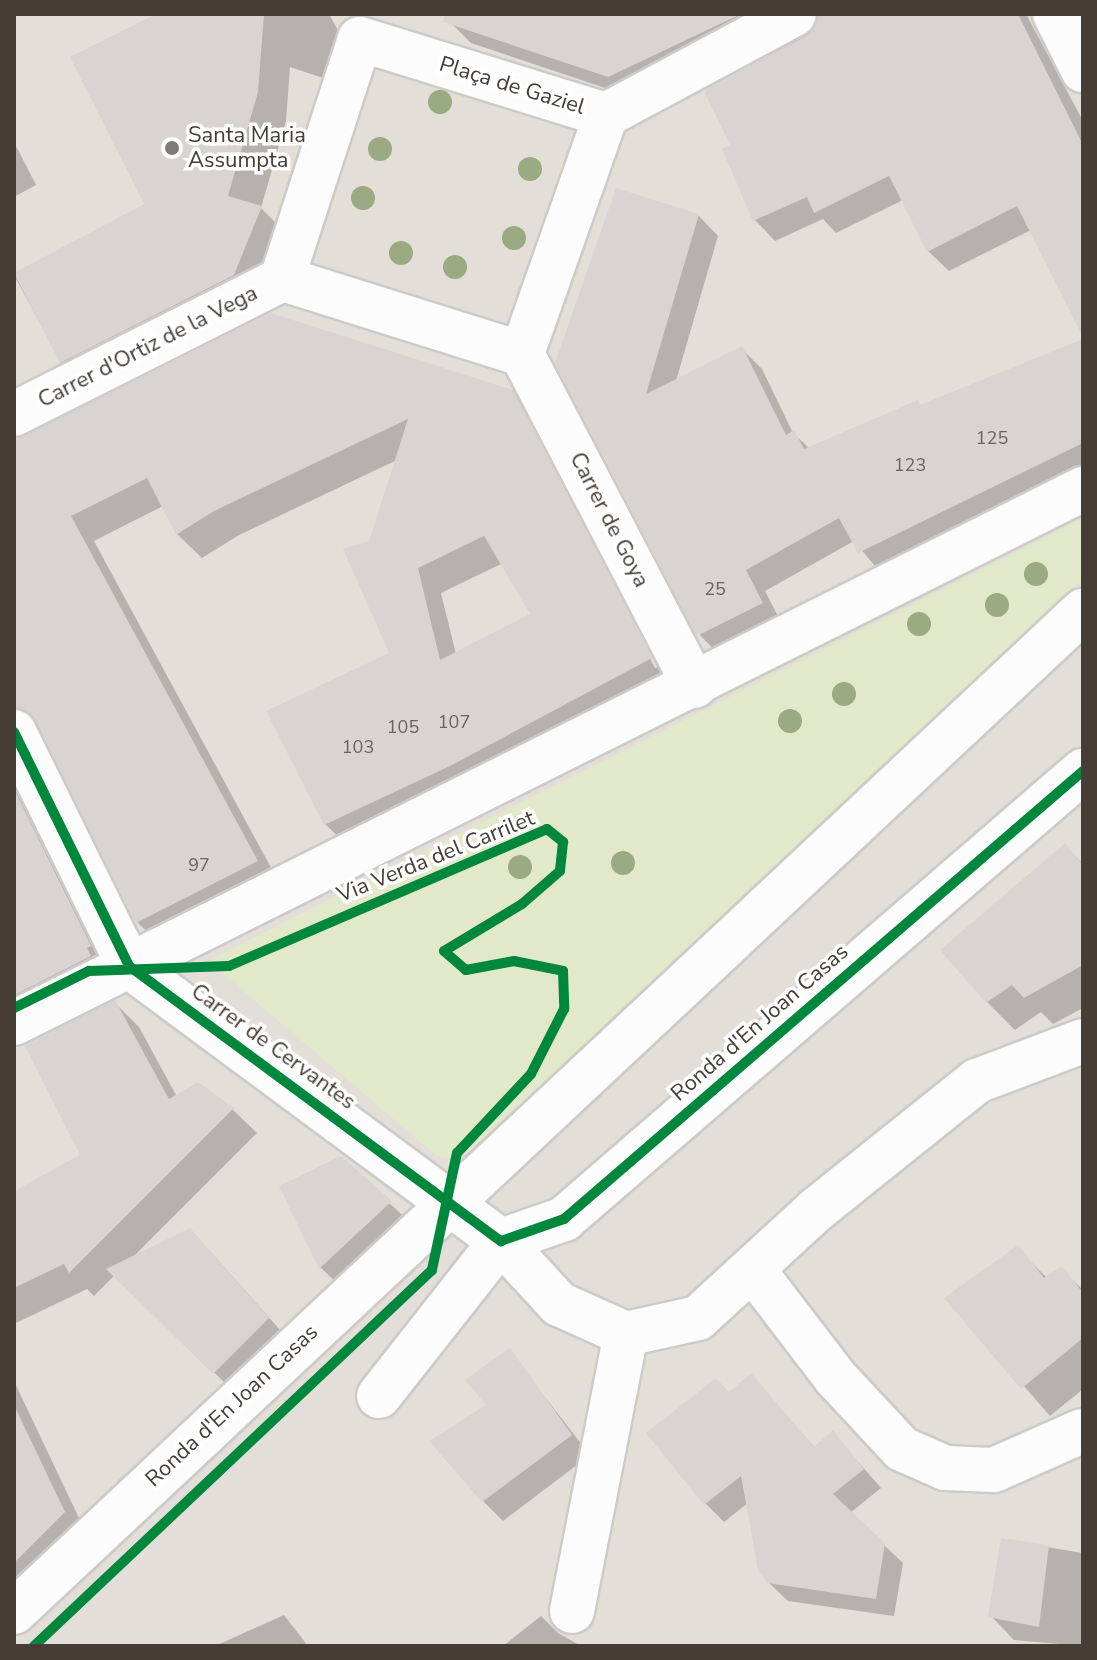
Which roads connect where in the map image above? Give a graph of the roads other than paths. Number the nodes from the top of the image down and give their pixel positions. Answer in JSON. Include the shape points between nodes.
{"nodes":[{"id":1,"x":794,"y":14,"type":"edge"},
{"id":2,"x":1055,"y":14,"type":"edge"},
{"id":3,"x":354,"y":27,"type":"edge"},
{"id":4,"x":1083,"y":70,"type":"edge"},
{"id":5,"x":606,"y":115,"type":"junction"},
{"id":6,"x":282,"y":279,"type":"junction"},
{"id":7,"x":522,"y":354,"type":"junction"},
{"id":8,"x":14,"y":414,"type":"edge"},
{"id":9,"x":1083,"y":489,"type":"edge"},
{"id":10,"x":1083,"y":611,"type":"edge"},
{"id":11,"x":695,"y":686,"type":"junction"},
{"id":12,"x":14,"y":732,"type":"edge"},
{"id":13,"x":1083,"y":771,"type":"edge"},
{"id":14,"x":129,"y":966,"type":"junction"},
{"id":15,"x":14,"y":1023,"type":"edge"},
{"id":16,"x":1083,"y":1041,"type":"edge"},
{"id":17,"x":448,"y":1201,"type":"junction"},
{"id":18,"x":501,"y":1241,"type":"junction"},
{"id":19,"x":754,"y":1271,"type":"junction"},
{"id":20,"x":626,"y":1334,"type":"junction"},
{"id":21,"x":379,"y":1396,"type":"dead end"},
{"id":22,"x":1082,"y":1431,"type":"edge"},
{"id":23,"x":572,"y":1611,"type":"dead end"},
{"id":24,"x":14,"y":1612,"type":"edge"}],
"edges":[{"from":1,"to":5,"type":"street"},
{"from":2,"to":4,"type":"street"},
{"from":3,"to":5,"type":"street","name":"Plaça de Gaziel"},
{"from":3,"to":6,"type":"street","name":"Plaça de Gaziel"},
{"from":5,"to":7,"type":"street","name":"Plaça de Gaziel"},
{"from":6,"to":7,"type":"street"},
{"from":6,"to":8,"type":"street","name":"Carrer d'Ortiz de la Vega"},
{"from":7,"to":11,"type":"street","name":"Carrer de Goya"},
{"from":9,"to":11,"type":"street"},
{"from":10,"to":17,"type":"street","name":"Ronda d'En Joan Casas"},
{"from":11,"to":14,"type":"street"},
{"from":12,"to":14,"type":"street","name":"Carrer de Cervantes"},
{"from":13,"to":18,"type":"street","name":"Ronda d'En Joan Casas","via":[[564,1219]]},
{"from":14,"to":15,"type":"street"},
{"from":14,"to":17,"type":"street","name":"Carrer de Cervantes"},
{"from":16,"to":19,"type":"street","via":[[977,1081],[817,1209]]},
{"from":17,"to":18,"type":"street"},
{"from":17,"to":24,"type":"street","name":"Ronda d'En Joan Casas"},
{"from":18,"to":20,"type":"street","via":[[559,1304]]},
{"from":18,"to":21,"type":"street"},
{"from":19,"to":20,"type":"street","via":[[698,1318]]},
{"from":19,"to":22,"type":"street","via":[[835,1377],[902,1449],[945,1468],[994,1470]]},
{"from":20,"to":23,"type":"street"}]}
